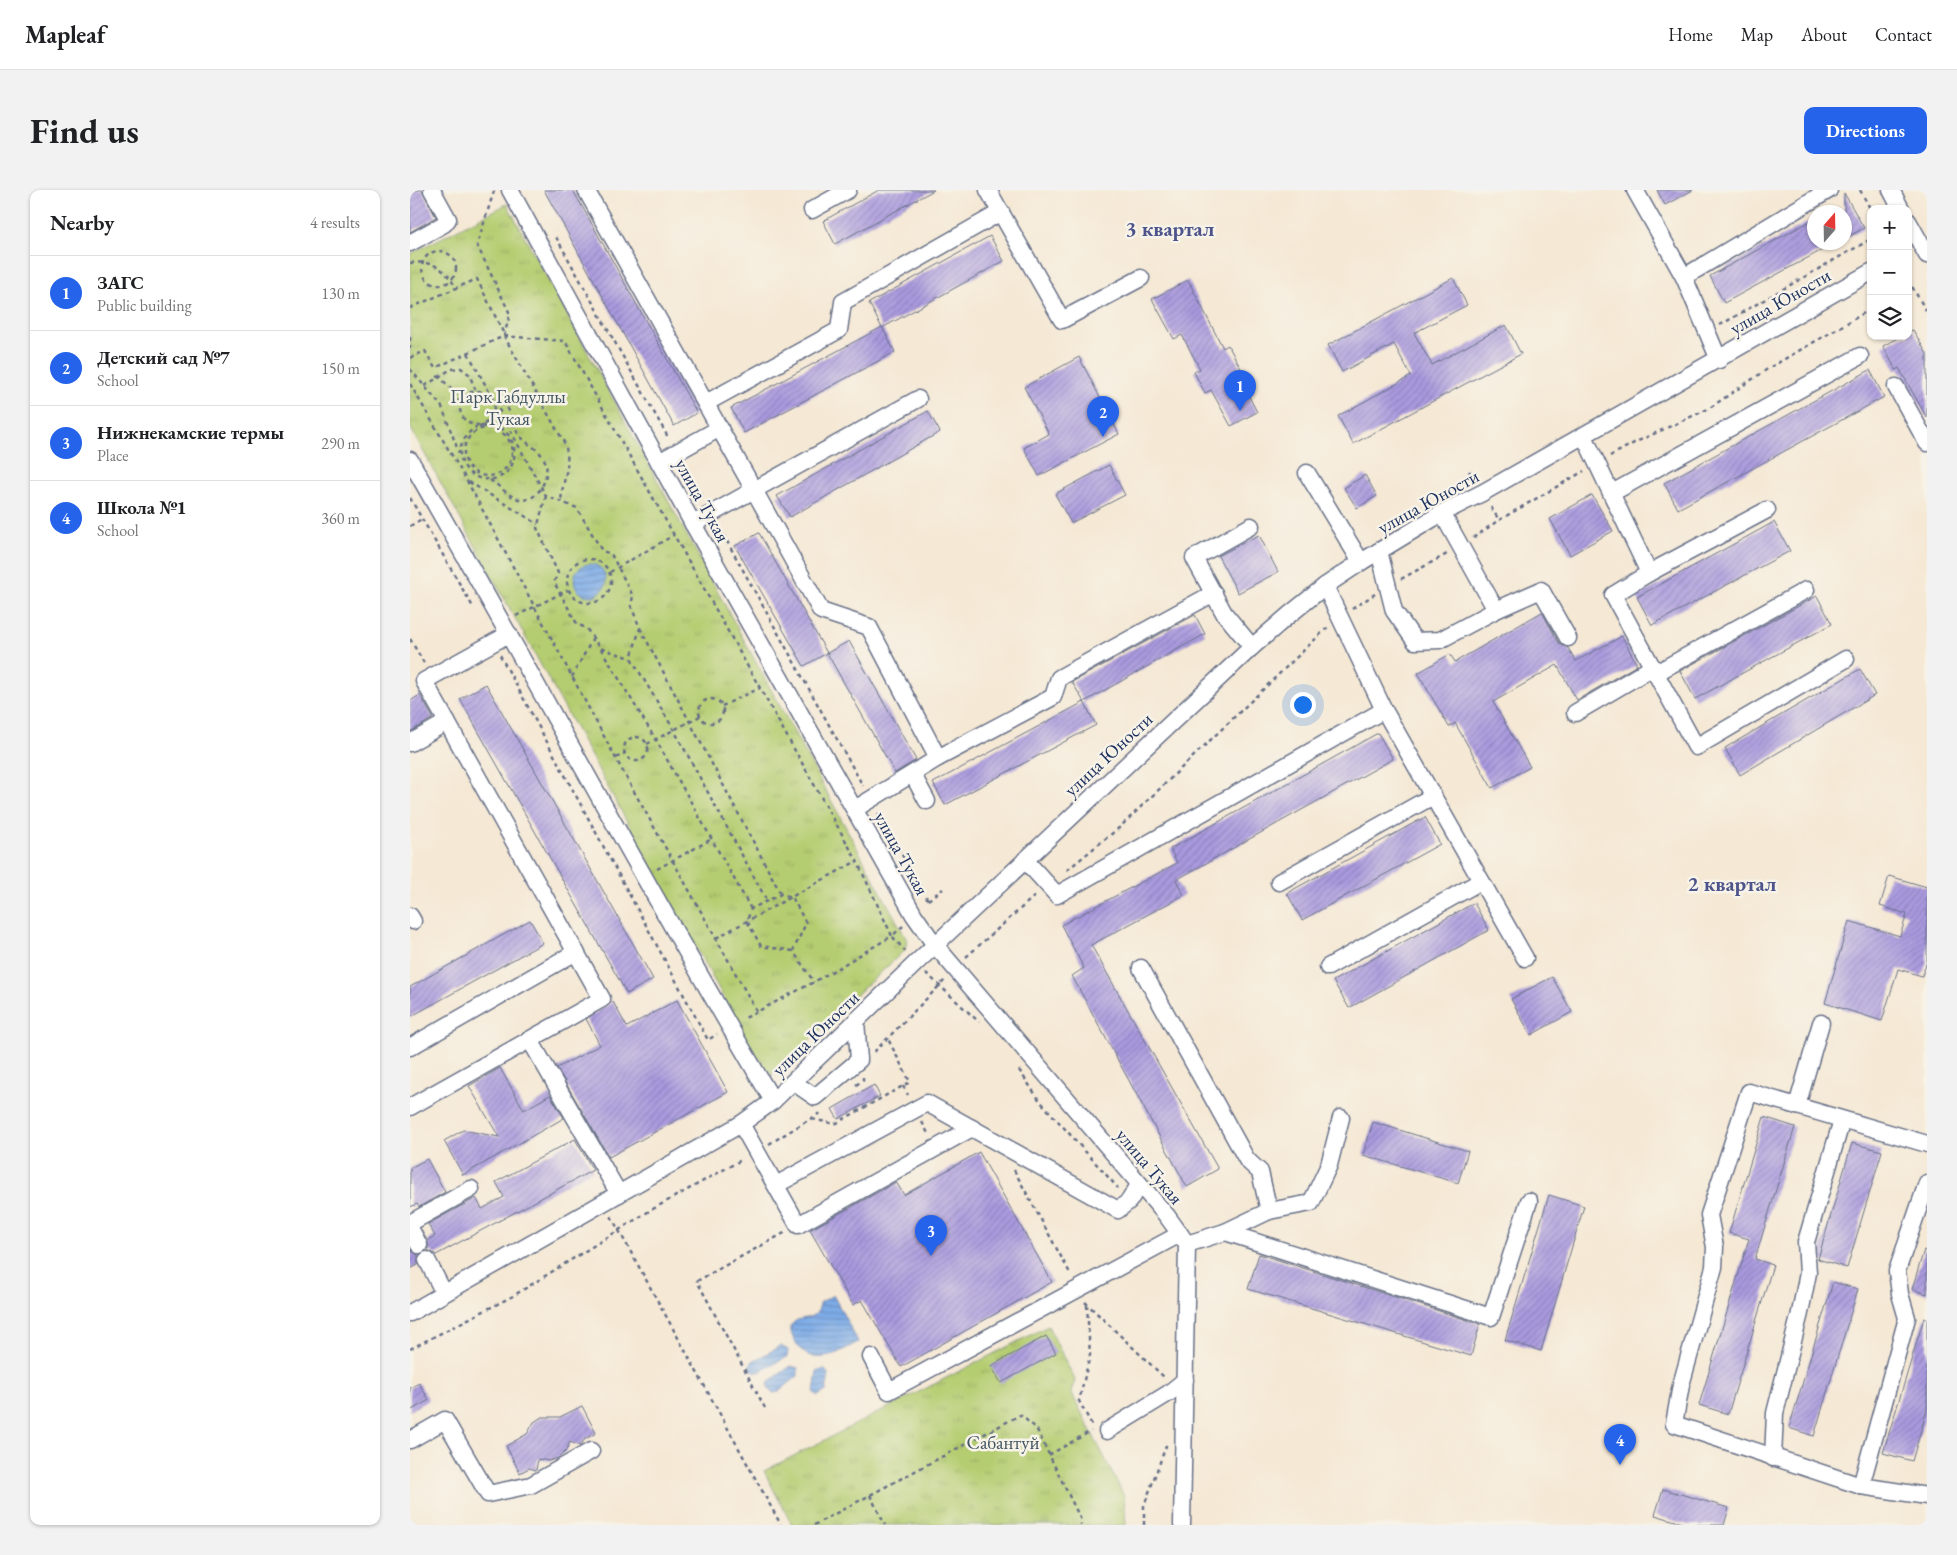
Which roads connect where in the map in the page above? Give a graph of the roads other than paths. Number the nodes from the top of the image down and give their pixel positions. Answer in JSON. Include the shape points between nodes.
{"nodes":[{"id":1,"x":432,"y":190,"type":"edge"},
{"id":2,"x":510,"y":190,"type":"edge"},
{"id":3,"x":586,"y":190,"type":"edge"},
{"id":4,"x":848,"y":190,"type":"edge"},
{"id":5,"x":988,"y":190,"type":"edge"},
{"id":6,"x":1635,"y":190,"type":"edge"},
{"id":7,"x":1828,"y":190,"type":"edge"},
{"id":8,"x":1891,"y":190,"type":"edge"},
{"id":9,"x":1899,"y":205,"type":"edge"},
{"id":10,"x":812,"y":210,"type":"dead end"},
{"id":11,"x":1000,"y":212,"type":"junction"},
{"id":12,"x":1912,"y":229,"type":"edge"},
{"id":13,"x":410,"y":243,"type":"edge"},
{"id":14,"x":1921,"y":247,"type":"edge"},
{"id":15,"x":1867,"y":274,"type":"edge"},
{"id":16,"x":1684,"y":277,"type":"junction"},
{"id":17,"x":1140,"y":278,"type":"dead end"},
{"id":18,"x":1860,"y":356,"type":"dead end"},
{"id":19,"x":1719,"y":360,"type":"junction"},
{"id":20,"x":1896,"y":387,"type":"dead end"},
{"id":21,"x":918,"y":399,"type":"dead end"},
{"id":22,"x":706,"y":402,"type":"junction"},
{"id":23,"x":720,"y":428,"type":"junction"},
{"id":24,"x":1584,"y":436,"type":"junction"},
{"id":25,"x":1927,"y":443,"type":"edge"},
{"id":26,"x":410,"y":460,"type":"edge"},
{"id":27,"x":659,"y":462,"type":"junction"},
{"id":28,"x":1307,"y":473,"type":"dead end"},
{"id":29,"x":754,"y":490,"type":"junction"},
{"id":30,"x":1612,"y":493,"type":"junction"},
{"id":31,"x":1767,"y":510,"type":"dead end"},
{"id":32,"x":1442,"y":513,"type":"junction"},
{"id":33,"x":693,"y":524,"type":"junction"},
{"id":34,"x":1251,"y":526,"type":"dead end"},
{"id":35,"x":1380,"y":551,"type":"junction"},
{"id":36,"x":1360,"y":562,"type":"junction"},
{"id":37,"x":1649,"y":573,"type":"junction"},
{"id":38,"x":1325,"y":586,"type":"junction"},
{"id":39,"x":1806,"y":590,"type":"dead end"},
{"id":40,"x":1214,"y":594,"type":"junction"},
{"id":41,"x":1496,"y":610,"type":"junction"},
{"id":42,"x":506,"y":628,"type":"junction"},
{"id":43,"x":1568,"y":638,"type":"dead end"},
{"id":44,"x":1252,"y":647,"type":"junction"},
{"id":45,"x":1846,"y":659,"type":"dead end"},
{"id":46,"x":1654,"y":670,"type":"junction"},
{"id":47,"x":420,"y":675,"type":"edge"},
{"id":48,"x":1384,"y":710,"type":"junction"},
{"id":49,"x":1575,"y":713,"type":"dead end"},
{"id":50,"x":447,"y":722,"type":"junction"},
{"id":51,"x":410,"y":743,"type":"edge"},
{"id":52,"x":938,"y":758,"type":"junction"},
{"id":53,"x":913,"y":775,"type":"junction"},
{"id":54,"x":1433,"y":796,"type":"junction"},
{"id":55,"x":927,"y":801,"type":"dead end"},
{"id":56,"x":854,"y":810,"type":"junction"},
{"id":57,"x":1025,"y":860,"type":"junction"},
{"id":58,"x":1481,"y":881,"type":"junction"},
{"id":59,"x":1279,"y":882,"type":"dead end"},
{"id":60,"x":935,"y":945,"type":"junction"},
{"id":61,"x":576,"y":952,"type":"junction"},
{"id":62,"x":1525,"y":958,"type":"dead end"},
{"id":63,"x":1328,"y":966,"type":"dead end"},
{"id":64,"x":1141,"y":968,"type":"dead end"},
{"id":65,"x":856,"y":1021,"type":"junction"},
{"id":66,"x":1821,"y":1023,"type":"dead end"},
{"id":67,"x":530,"y":1040,"type":"junction"},
{"id":68,"x":410,"y":1047,"type":"edge"},
{"id":69,"x":793,"y":1082,"type":"junction"},
{"id":70,"x":773,"y":1101,"type":"junction"},
{"id":71,"x":1797,"y":1106,"type":"junction"},
{"id":72,"x":410,"y":1107,"type":"edge"},
{"id":73,"x":1341,"y":1118,"type":"dead end"},
{"id":74,"x":1842,"y":1120,"type":"junction"},
{"id":75,"x":741,"y":1124,"type":"junction"},
{"id":76,"x":972,"y":1128,"type":"junction"},
{"id":77,"x":1927,"y":1144,"type":"edge"},
{"id":78,"x":1927,"y":1182,"type":"edge"},
{"id":79,"x":1140,"y":1185,"type":"junction"},
{"id":80,"x":776,"y":1186,"type":"junction"},
{"id":81,"x":471,"y":1189,"type":"dead end"},
{"id":82,"x":619,"y":1194,"type":"junction"},
{"id":83,"x":1529,"y":1201,"type":"dead end"},
{"id":84,"x":1269,"y":1210,"type":"junction"},
{"id":85,"x":410,"y":1223,"type":"edge"},
{"id":86,"x":410,"y":1228,"type":"edge"},
{"id":87,"x":1225,"y":1232,"type":"junction"},
{"id":88,"x":1184,"y":1239,"type":"junction"},
{"id":89,"x":419,"y":1245,"type":"dead end"},
{"id":90,"x":427,"y":1260,"type":"dead end"},
{"id":91,"x":444,"y":1294,"type":"junction"},
{"id":92,"x":410,"y":1313,"type":"edge"},
{"id":93,"x":871,"y":1357,"type":"dead end"},
{"id":94,"x":1185,"y":1380,"type":"junction"},
{"id":95,"x":1107,"y":1431,"type":"dead end"},
{"id":96,"x":410,"y":1440,"type":"edge"},
{"id":97,"x":591,"y":1451,"type":"dead end"},
{"id":98,"x":1773,"y":1458,"type":"junction"},
{"id":99,"x":1861,"y":1486,"type":"junction"},
{"id":100,"x":1927,"y":1496,"type":"edge"},
{"id":101,"x":1182,"y":1525,"type":"edge"}],
"edges":[{"from":1,"to":13,"type":"street","via":[[448,219]]},
{"from":2,"to":27,"type":"street","name":"улица Тукая"},
{"from":3,"to":22,"type":"street"},
{"from":4,"to":10,"type":"street"},
{"from":5,"to":11,"type":"street"},
{"from":6,"to":16,"type":"street"},
{"from":7,"to":16,"type":"street"},
{"from":8,"to":9,"type":"street"},
{"from":11,"to":17,"type":"street","via":[[1062,320]]},
{"from":11,"to":22,"type":"street","via":[[843,302],[839,330]]},
{"from":12,"to":14,"type":"street"},
{"from":15,"to":19,"type":"street","name":"улица Юности"},
{"from":16,"to":19,"type":"street"},
{"from":18,"to":30,"type":"street"},
{"from":19,"to":24,"type":"street","name":"улица Юности"},
{"from":20,"to":25,"type":"street"},
{"from":21,"to":29,"type":"street"},
{"from":22,"to":23,"type":"street"},
{"from":23,"to":27,"type":"street"},
{"from":23,"to":29,"type":"street"},
{"from":24,"to":30,"type":"street"},
{"from":24,"to":32,"type":"street","name":"улица Юности"},
{"from":26,"to":42,"type":"street"},
{"from":27,"to":33,"type":"street","name":"улица Тукая"},
{"from":28,"to":36,"type":"street"},
{"from":29,"to":33,"type":"street"},
{"from":29,"to":52,"type":"street","via":[[821,611],[869,627]]},
{"from":30,"to":37,"type":"street"},
{"from":31,"to":37,"type":"street"},
{"from":32,"to":35,"type":"street","name":"улица Юности"},
{"from":32,"to":41,"type":"street"},
{"from":33,"to":56,"type":"street","name":"улица Тукая"},
{"from":34,"to":40,"type":"street","via":[[1194,558]]},
{"from":35,"to":36,"type":"street","name":"улица Юности"},
{"from":35,"to":41,"type":"street","via":[[1394,611],[1415,640],[1440,640]]},
{"from":36,"to":38,"type":"street","name":"улица Юности"},
{"from":37,"to":46,"type":"street","via":[[1612,595]]},
{"from":38,"to":44,"type":"street","name":"улица Юности"},
{"from":38,"to":48,"type":"street"},
{"from":39,"to":46,"type":"street"},
{"from":40,"to":44,"type":"street","via":[[1224,613]]},
{"from":40,"to":52,"type":"street","via":[[1059,678],[1053,697]]},
{"from":41,"to":43,"type":"street","via":[[1541,590]]},
{"from":42,"to":47,"type":"street","via":[[493,642]]},
{"from":42,"to":70,"type":"street","via":[[643,876]]},
{"from":44,"to":57,"type":"street","name":"улица Юности"},
{"from":45,"to":46,"type":"street","via":[[1696,747]]},
{"from":46,"to":49,"type":"street"},
{"from":47,"to":50,"type":"street"},
{"from":48,"to":54,"type":"street"},
{"from":48,"to":57,"type":"street","via":[[1056,895]]},
{"from":50,"to":51,"type":"street"},
{"from":50,"to":61,"type":"street"},
{"from":52,"to":53,"type":"street"},
{"from":53,"to":55,"type":"street"},
{"from":53,"to":56,"type":"street"},
{"from":54,"to":58,"type":"street"},
{"from":54,"to":59,"type":"street"},
{"from":56,"to":60,"type":"street","name":"улица Тукая","via":[[914,916]]},
{"from":57,"to":60,"type":"street","name":"улица Юности"},
{"from":58,"to":62,"type":"street"},
{"from":58,"to":63,"type":"street"},
{"from":60,"to":65,"type":"street","name":"улица Юности"},
{"from":60,"to":79,"type":"street","name":"улица Тукая"},
{"from":61,"to":67,"type":"street","via":[[602,999]]},
{"from":61,"to":68,"type":"street"},
{"from":64,"to":84,"type":"street","via":[[1247,1160],[1260,1172]]},
{"from":65,"to":69,"type":"street","name":"улица Юности"},
{"from":65,"to":69,"type":"street","via":[[859,1060],[815,1096]]},
{"from":66,"to":71,"type":"street"},
{"from":67,"to":72,"type":"street"},
{"from":67,"to":82,"type":"street"},
{"from":69,"to":70,"type":"street","name":"улица Юности"},
{"from":70,"to":75,"type":"street","name":"улица Юности"},
{"from":71,"to":74,"type":"street"},
{"from":71,"to":98,"type":"street","via":[[1749,1092],[1709,1215],[1715,1247],[1714,1267],[1681,1386],[1674,1424]]},
{"from":73,"to":84,"type":"street","via":[[1329,1165],[1311,1203]]},
{"from":74,"to":77,"type":"street"},
{"from":74,"to":98,"type":"street","via":[[1806,1242],[1808,1273],[1775,1413]]},
{"from":75,"to":80,"type":"street"},
{"from":75,"to":82,"type":"street","name":"улица Юности"},
{"from":76,"to":79,"type":"street","via":[[1118,1210]]},
{"from":76,"to":80,"type":"street","via":[[927,1103]]},
{"from":76,"to":80,"type":"street","via":[[798,1225]]},
{"from":78,"to":99,"type":"street","via":[[1897,1271],[1907,1318]]},
{"from":79,"to":88,"type":"street","name":"улица Тукая"},
{"from":81,"to":85,"type":"street"},
{"from":82,"to":91,"type":"street","name":"улица Юности"},
{"from":83,"to":87,"type":"street","via":[[1491,1317]]},
{"from":84,"to":87,"type":"street"},
{"from":86,"to":89,"type":"street"},
{"from":87,"to":88,"type":"street"},
{"from":88,"to":93,"type":"street","via":[[889,1391]]},
{"from":88,"to":94,"type":"street"},
{"from":90,"to":91,"type":"street"},
{"from":91,"to":92,"type":"street","name":"улица Юности"},
{"from":94,"to":95,"type":"street","via":[[1169,1394]]},
{"from":94,"to":101,"type":"street"},
{"from":96,"to":97,"type":"street","via":[[445,1420],[488,1494],[531,1485]]},
{"from":98,"to":99,"type":"street"},
{"from":99,"to":100,"type":"street"}]}
